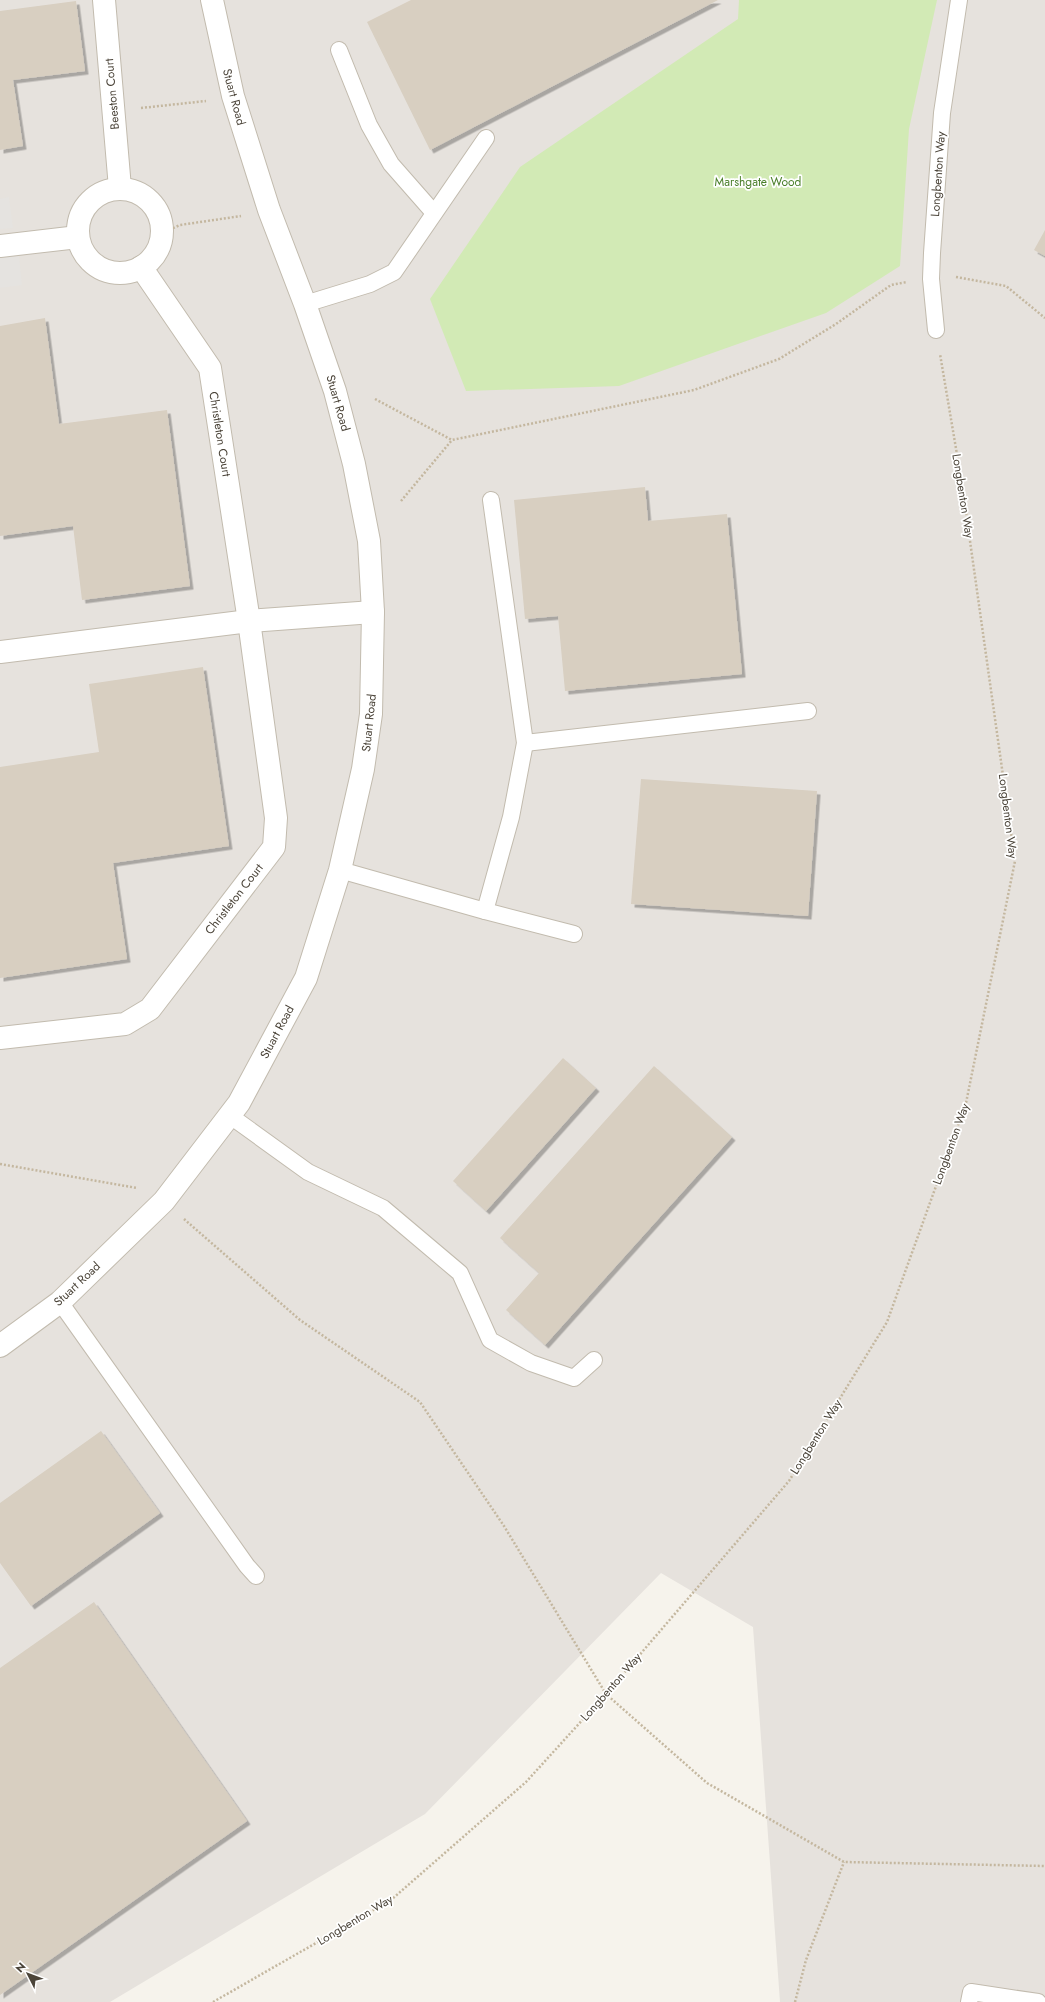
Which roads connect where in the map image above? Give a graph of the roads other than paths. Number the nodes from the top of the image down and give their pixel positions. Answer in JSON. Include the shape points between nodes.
{"nodes":[{"id":1,"x":104,"y":0,"type":"edge"},
{"id":2,"x":212,"y":0,"type":"edge"},
{"id":3,"x":959,"y":0,"type":"edge"},
{"id":4,"x":339,"y":50,"type":"dead end"},
{"id":5,"x":486,"y":138,"type":"dead end"},
{"id":6,"x":120,"y":188,"type":"junction"},
{"id":7,"x":434,"y":213,"type":"junction"},
{"id":8,"x":78,"y":237,"type":"junction"},
{"id":9,"x":0,"y":246,"type":"edge"},
{"id":10,"x":141,"y":267,"type":"junction"},
{"id":11,"x":305,"y":304,"type":"junction"},
{"id":12,"x":936,"y":330,"type":"road end"},
{"id":13,"x":492,"y":500,"type":"dead end"},
{"id":14,"x":373,"y":612,"type":"junction"},
{"id":15,"x":248,"y":621,"type":"junction"},
{"id":16,"x":0,"y":652,"type":"edge"},
{"id":17,"x":808,"y":711,"type":"dead end"},
{"id":18,"x":525,"y":743,"type":"junction"},
{"id":19,"x":340,"y":870,"type":"junction"},
{"id":20,"x":485,"y":911,"type":"junction"},
{"id":21,"x":574,"y":934,"type":"dead end"},
{"id":22,"x":0,"y":1038,"type":"edge"},
{"id":23,"x":229,"y":1115,"type":"junction"},
{"id":24,"x":60,"y":1302,"type":"junction"},
{"id":25,"x":0,"y":1346,"type":"edge"},
{"id":26,"x":594,"y":1360,"type":"dead end"},
{"id":27,"x":256,"y":1576,"type":"dead end"},
{"id":28,"x":969,"y":2002,"type":"edge"},
{"id":29,"x":1038,"y":2002,"type":"edge"}],
"edges":[{"from":1,"to":6,"type":"street","name":"Beeston Court"},
{"from":2,"to":11,"type":"street","name":"Stuart Road","via":[[233,96],[269,210]]},
{"from":3,"to":12,"type":"lane","name":"Longbenton Way","via":[[942,113],[932,253],[931,279]]},
{"from":4,"to":7,"type":"lane","via":[[370,125],[391,164]]},
{"from":5,"to":7,"type":"lane"},
{"from":6,"to":8,"type":"street","via":[[106,191],[93,198],[84,209],[79,222]]},
{"from":6,"to":10,"type":"street","via":[[133,190],[145,197],[155,207],[161,219],[162,233],[159,246],[152,258]]},
{"from":7,"to":11,"type":"lane","via":[[394,272],[370,284]]},
{"from":8,"to":9,"type":"street"},
{"from":8,"to":10,"type":"street","via":[[82,250],[90,261],[102,268],[122,272]]},
{"from":10,"to":15,"type":"street","name":"Christleton Court","via":[[210,368]]},
{"from":11,"to":14,"type":"street","name":"Stuart Road","via":[[335,391],[354,464],[369,541]]},
{"from":13,"to":18,"type":"lane"},
{"from":14,"to":15,"type":"street"},
{"from":14,"to":19,"type":"street","name":"Stuart Road","via":[[372,714],[363,770]]},
{"from":15,"to":16,"type":"street"},
{"from":15,"to":22,"type":"street","name":"Christleton Court","via":[[276,818],[274,847],[150,1009],[125,1024]]},
{"from":17,"to":18,"type":"lane"},
{"from":18,"to":20,"type":"lane","via":[[511,817]]},
{"from":19,"to":20,"type":"lane"},
{"from":19,"to":23,"type":"street","name":"Stuart Road","via":[[306,978],[239,1103]]},
{"from":20,"to":21,"type":"lane"},
{"from":23,"to":24,"type":"street","name":"Stuart Road","via":[[164,1201]]},
{"from":23,"to":26,"type":"lane","via":[[308,1172],[383,1208],[460,1273],[490,1340],[531,1363],[574,1378]]},
{"from":24,"to":25,"type":"street","name":"Stuart Road"},
{"from":24,"to":27,"type":"lane"},
{"from":28,"to":29,"type":"lane","via":[[971,1992]]}]}
